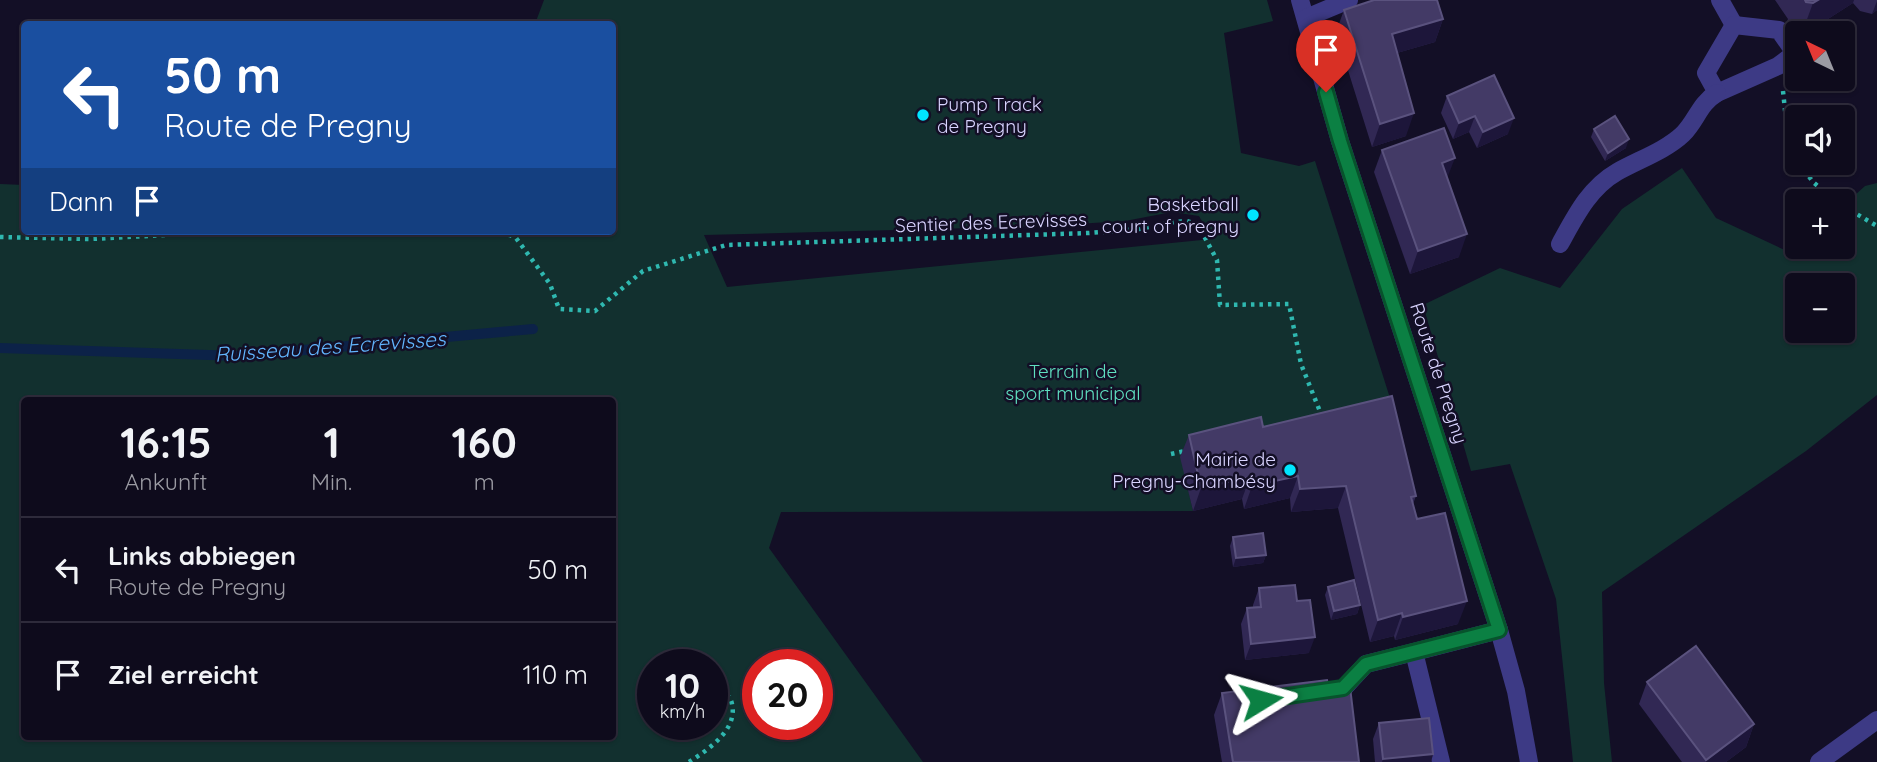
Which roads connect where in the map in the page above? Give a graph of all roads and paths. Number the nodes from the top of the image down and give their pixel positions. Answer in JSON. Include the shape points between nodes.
{"nodes":[{"id":1,"x":1300,"y":0,"type":"edge"},
{"id":2,"x":1349,"y":0,"type":"edge"},
{"id":3,"x":1720,"y":0,"type":"edge"},
{"id":4,"x":1306,"y":18,"type":"junction"},
{"id":5,"x":1734,"y":25,"type":"junction"},
{"id":6,"x":1785,"y":38,"type":"edge"},
{"id":7,"x":1785,"y":61,"type":"edge"},
{"id":8,"x":1778,"y":66,"type":"junction"},
{"id":9,"x":1717,"y":93,"type":"junction"},
{"id":10,"x":1785,"y":115,"type":"edge"},
{"id":11,"x":1809,"y":175,"type":"edge"},
{"id":12,"x":1822,"y":189,"type":"edge"},
{"id":13,"x":1855,"y":213,"type":"edge"},
{"id":14,"x":1877,"y":226,"type":"edge"},
{"id":15,"x":167,"y":235,"type":"edge"},
{"id":16,"x":510,"y":235,"type":"edge"},
{"id":17,"x":0,"y":237,"type":"edge"},
{"id":18,"x":1560,"y":244,"type":"dead end"},
{"id":19,"x":1326,"y":425,"type":"edge"},
{"id":20,"x":1195,"y":449,"type":"edge"},
{"id":21,"x":1171,"y":454,"type":"dead end"},
{"id":22,"x":1499,"y":630,"type":"junction"},
{"id":23,"x":1414,"y":653,"type":"junction"},
{"id":24,"x":729,"y":696,"type":"dead end"},
{"id":25,"x":1288,"y":696,"type":"edge"},
{"id":26,"x":1877,"y":720,"type":"edge"},
{"id":27,"x":689,"y":762,"type":"edge"},
{"id":28,"x":1441,"y":762,"type":"edge"},
{"id":29,"x":1529,"y":762,"type":"edge"},
{"id":30,"x":1819,"y":762,"type":"edge"}],
"edges":[{"from":1,"to":4,"type":"street","name":"Route de Pregny"},
{"from":2,"to":4,"type":"street"},
{"from":3,"to":5,"type":"street"},
{"from":4,"to":22,"type":"street","name":"Route de Pregny","via":[[1340,141]]},
{"from":5,"to":6,"type":"street","via":[[1779,30]]},
{"from":5,"to":9,"type":"street","via":[[1706,73]]},
{"from":7,"to":8,"type":"street"},
{"from":8,"to":9,"type":"street"},
{"from":8,"to":10,"type":"path"},
{"from":9,"to":18,"type":"street","via":[[1705,101],[1682,136],[1603,181],[1578,210]]},
{"from":11,"to":12,"type":"path"},
{"from":13,"to":14,"type":"path"},
{"from":15,"to":17,"type":"path"},
{"from":16,"to":19,"type":"path","name":"Sentier des Ecrevisses","via":[[550,284],[559,309],[595,311],[643,271],[726,245],[1089,233],[1187,221],[1198,225],[1217,260],[1220,305],[1289,304],[1307,383]]},
{"from":20,"to":21,"type":"path"},
{"from":22,"to":23,"type":"street"},
{"from":22,"to":29,"type":"street","name":"Route de Pregny"},
{"from":23,"to":25,"type":"street","via":[[1366,664],[1343,688]]},
{"from":23,"to":28,"type":"street"},
{"from":24,"to":27,"type":"path","via":[[734,706],[731,723],[709,750]]},
{"from":26,"to":30,"type":"street"}]}
